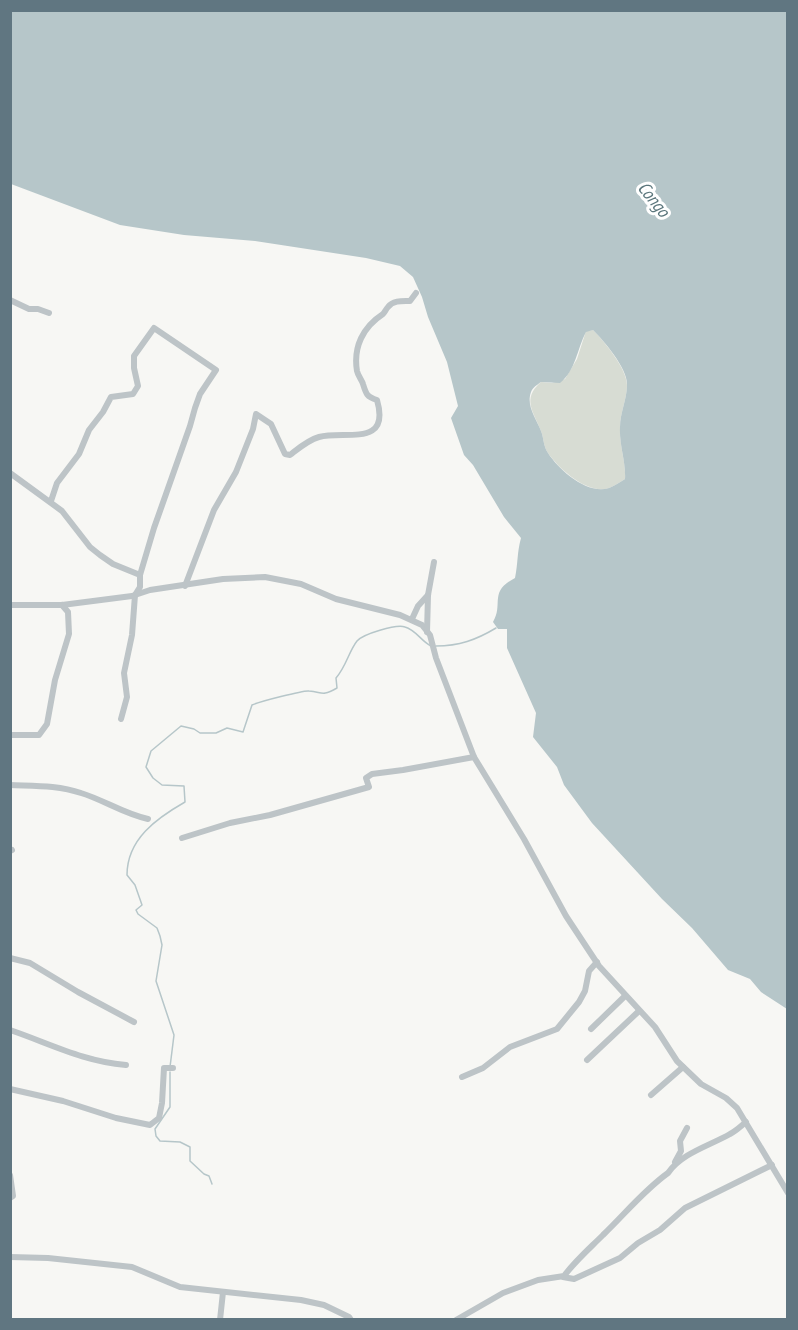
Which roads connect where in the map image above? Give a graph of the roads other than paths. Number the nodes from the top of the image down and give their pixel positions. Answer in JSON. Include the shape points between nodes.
{"nodes":[{"id":1,"x":416,"y":293,"type":"dead end"},
{"id":2,"x":10,"y":300,"type":"edge"},
{"id":3,"x":49,"y":313,"type":"dead end"},
{"id":4,"x":11,"y":474,"type":"edge"},
{"id":5,"x":51,"y":501,"type":"junction"},
{"id":6,"x":434,"y":562,"type":"dead end"},
{"id":7,"x":140,"y":575,"type":"junction"},
{"id":8,"x":185,"y":586,"type":"junction"},
{"id":9,"x":135,"y":595,"type":"junction"},
{"id":10,"x":428,"y":595,"type":"junction"},
{"id":11,"x":10,"y":605,"type":"edge"},
{"id":12,"x":62,"y":605,"type":"junction"},
{"id":13,"x":412,"y":619,"type":"junction"},
{"id":14,"x":427,"y":632,"type":"junction"},
{"id":15,"x":121,"y":719,"type":"dead end"},
{"id":16,"x":10,"y":735,"type":"edge"},
{"id":17,"x":474,"y":757,"type":"junction"},
{"id":18,"x":10,"y":785,"type":"edge"},
{"id":19,"x":148,"y":819,"type":"dead end"},
{"id":20,"x":182,"y":838,"type":"dead end"},
{"id":21,"x":10,"y":958,"type":"edge"},
{"id":22,"x":597,"y":962,"type":"junction"},
{"id":23,"x":625,"y":996,"type":"junction"},
{"id":24,"x":639,"y":1011,"type":"junction"},
{"id":25,"x":134,"y":1022,"type":"dead end"},
{"id":26,"x":591,"y":1029,"type":"dead end"},
{"id":27,"x":10,"y":1030,"type":"edge"},
{"id":28,"x":587,"y":1060,"type":"dead end"},
{"id":29,"x":126,"y":1065,"type":"dead end"},
{"id":30,"x":683,"y":1067,"type":"junction"},
{"id":31,"x":173,"y":1068,"type":"dead end"},
{"id":32,"x":462,"y":1077,"type":"dead end"},
{"id":33,"x":10,"y":1089,"type":"edge"},
{"id":34,"x":651,"y":1095,"type":"dead end"},
{"id":35,"x":746,"y":1122,"type":"junction"},
{"id":36,"x":687,"y":1128,"type":"dead end"},
{"id":37,"x":772,"y":1165,"type":"junction"},
{"id":38,"x":672,"y":1168,"type":"junction"},
{"id":39,"x":10,"y":1175,"type":"edge"},
{"id":40,"x":788,"y":1192,"type":"edge"},
{"id":41,"x":10,"y":1198,"type":"edge"},
{"id":42,"x":10,"y":1257,"type":"edge"},
{"id":43,"x":563,"y":1277,"type":"junction"},
{"id":44,"x":223,"y":1292,"type":"junction"},
{"id":45,"x":220,"y":1320,"type":"edge"},
{"id":46,"x":351,"y":1320,"type":"edge"},
{"id":47,"x":456,"y":1320,"type":"edge"}],
"edges":[{"from":1,"to":8,"type":"street","via":[[410,300],[388,306],[362,334],[357,347],[357,371],[363,390],[369,398],[377,400],[379,408],[375,428],[368,434],[319,437],[290,455],[285,454],[271,424],[256,414],[236,472],[214,510]]},
{"from":2,"to":3,"type":"street"},
{"from":4,"to":5,"type":"street"},
{"from":5,"to":7,"type":"street","via":[[90,547],[113,564]]},
{"from":5,"to":7,"type":"street","via":[[57,483],[79,454],[111,397],[133,394],[138,386],[134,356],[154,328],[216,370],[200,394]]},
{"from":6,"to":10,"type":"street"},
{"from":7,"to":9,"type":"street"},
{"from":8,"to":9,"type":"street"},
{"from":8,"to":13,"type":"street","via":[[223,579],[277,578]]},
{"from":9,"to":12,"type":"street"},
{"from":9,"to":15,"type":"street","via":[[124,673],[127,697]]},
{"from":10,"to":13,"type":"street"},
{"from":10,"to":14,"type":"street"},
{"from":11,"to":12,"type":"street"},
{"from":12,"to":16,"type":"street","via":[[68,612],[69,634],[47,724],[39,735]]},
{"from":13,"to":14,"type":"street"},
{"from":14,"to":17,"type":"street"},
{"from":17,"to":20,"type":"street","via":[[372,774],[366,778],[369,787]]},
{"from":17,"to":22,"type":"street"},
{"from":18,"to":19,"type":"street","via":[[58,786]]},
{"from":21,"to":25,"type":"street","via":[[30,963]]},
{"from":22,"to":23,"type":"street"},
{"from":22,"to":32,"type":"street","via":[[589,971],[579,1002],[557,1029],[510,1047],[483,1068]]},
{"from":23,"to":24,"type":"street"},
{"from":23,"to":26,"type":"street"},
{"from":24,"to":28,"type":"street"},
{"from":24,"to":30,"type":"street"},
{"from":27,"to":29,"type":"street","via":[[86,1058]]},
{"from":30,"to":34,"type":"street"},
{"from":30,"to":35,"type":"street","via":[[701,1084],[726,1098]]},
{"from":31,"to":33,"type":"street","via":[[165,1068],[159,1118],[150,1125]]},
{"from":35,"to":37,"type":"street"},
{"from":35,"to":38,"type":"street"},
{"from":36,"to":38,"type":"street"},
{"from":37,"to":40,"type":"street"},
{"from":37,"to":43,"type":"street","via":[[685,1208],[620,1258],[574,1279]]},
{"from":38,"to":43,"type":"street","via":[[632,1203]]},
{"from":39,"to":41,"type":"street"},
{"from":42,"to":44,"type":"street","via":[[132,1268],[180,1287]]},
{"from":43,"to":47,"type":"street","via":[[538,1280],[503,1293]]},
{"from":44,"to":45,"type":"street"},
{"from":44,"to":46,"type":"street","via":[[324,1305]]}]}
